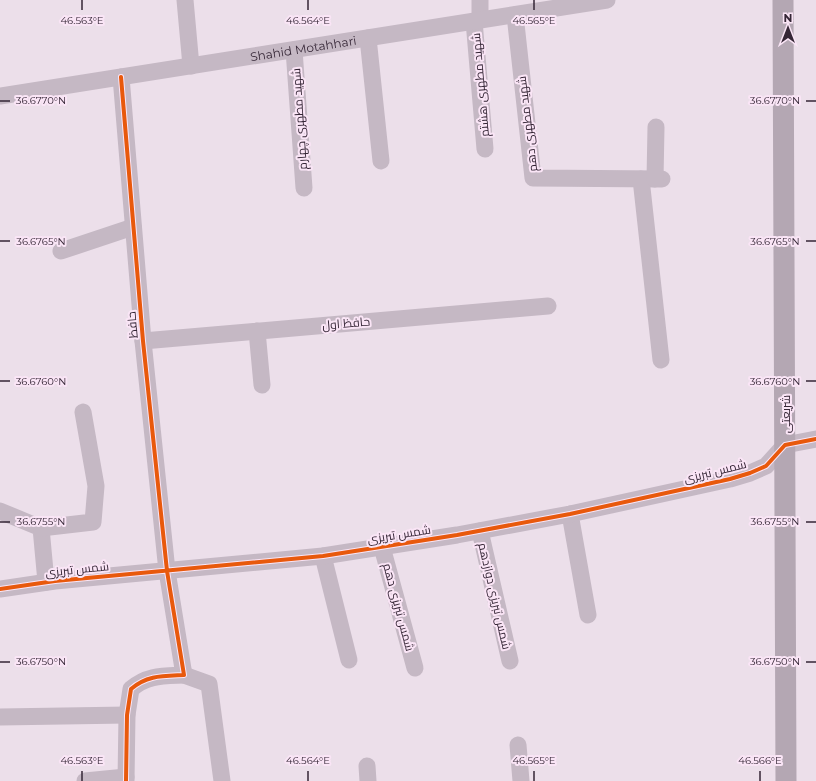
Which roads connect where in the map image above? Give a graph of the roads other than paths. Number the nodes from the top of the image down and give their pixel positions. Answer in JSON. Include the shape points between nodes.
{"nodes":[{"id":1,"x":185,"y":0,"type":"edge"},
{"id":2,"x":480,"y":0,"type":"edge"},
{"id":3,"x":607,"y":0,"type":"edge"},
{"id":4,"x":783,"y":0,"type":"edge"},
{"id":5,"x":515,"y":14,"type":"junction"},
{"id":6,"x":477,"y":21,"type":"junction"},
{"id":7,"x":368,"y":38,"type":"junction"},
{"id":8,"x":294,"y":50,"type":"junction"},
{"id":9,"x":191,"y":66,"type":"junction"},
{"id":10,"x":121,"y":77,"type":"junction"},
{"id":11,"x":0,"y":96,"type":"edge"},
{"id":12,"x":656,"y":127,"type":"dead end"},
{"id":13,"x":485,"y":149,"type":"dead end"},
{"id":14,"x":381,"y":161,"type":"dead end"},
{"id":15,"x":653,"y":179,"type":"junction"},
{"id":16,"x":304,"y":188,"type":"dead end"},
{"id":17,"x":133,"y":227,"type":"junction"},
{"id":18,"x":62,"y":252,"type":"dead end"},
{"id":19,"x":548,"y":306,"type":"dead end"},
{"id":20,"x":257,"y":331,"type":"junction"},
{"id":21,"x":143,"y":341,"type":"junction"},
{"id":22,"x":661,"y":360,"type":"dead end"},
{"id":23,"x":262,"y":385,"type":"dead end"},
{"id":24,"x":83,"y":412,"type":"dead end"},
{"id":25,"x":816,"y":439,"type":"edge"},
{"id":26,"x":785,"y":445,"type":"junction"},
{"id":27,"x":0,"y":511,"type":"edge"},
{"id":28,"x":570,"y":514,"type":"junction"},
{"id":29,"x":41,"y":528,"type":"junction"},
{"id":30,"x":480,"y":531,"type":"junction"},
{"id":31,"x":382,"y":547,"type":"junction"},
{"id":32,"x":324,"y":556,"type":"junction"},
{"id":33,"x":167,"y":571,"type":"junction"},
{"id":34,"x":46,"y":582,"type":"junction"},
{"id":35,"x":0,"y":589,"type":"edge"},
{"id":36,"x":588,"y":615,"type":"dead end"},
{"id":37,"x":349,"y":660,"type":"dead end"},
{"id":38,"x":510,"y":661,"type":"dead end"},
{"id":39,"x":415,"y":668,"type":"dead end"},
{"id":40,"x":184,"y":675,"type":"junction"},
{"id":41,"x":127,"y":715,"type":"junction"},
{"id":42,"x":0,"y":717,"type":"edge"},
{"id":43,"x":518,"y":745,"type":"dead end"},
{"id":44,"x":126,"y":779,"type":"edge"},
{"id":45,"x":85,"y":781,"type":"edge"},
{"id":46,"x":222,"y":781,"type":"edge"},
{"id":47,"x":520,"y":781,"type":"edge"},
{"id":48,"x":785,"y":781,"type":"edge"}],
"edges":[{"from":1,"to":9,"type":"street"},
{"from":2,"to":6,"type":"street","name":"شهید مطهری هشتم"},
{"from":3,"to":5,"type":"street","name":"Shahid Motahhari"},
{"from":4,"to":26,"type":"main road","name":"شریعتی"},
{"from":5,"to":6,"type":"street","name":"Shahid Motahhari"},
{"from":5,"to":15,"type":"street","name":"شهید مطهری دهم","via":[[533,178]]},
{"from":6,"to":7,"type":"street","name":"Shahid Motahhari"},
{"from":6,"to":13,"type":"street","name":"شهید مطهری هشتم"},
{"from":7,"to":8,"type":"street","name":"Shahid Motahhari"},
{"from":7,"to":14,"type":"street"},
{"from":8,"to":9,"type":"street","name":"Shahid Motahhari"},
{"from":8,"to":16,"type":"street","name":"شهید مطهری چهارم"},
{"from":9,"to":10,"type":"street","name":"Shahid Motahhari"},
{"from":10,"to":11,"type":"street","name":"Shahid Motahhari"},
{"from":10,"to":17,"type":"street","name":"حافظ"},
{"from":12,"to":15,"type":"street"},
{"from":15,"to":22,"type":"street"},
{"from":17,"to":18,"type":"street"},
{"from":17,"to":21,"type":"street","name":"حافظ"},
{"from":19,"to":20,"type":"street","name":"حافظ اول"},
{"from":20,"to":21,"type":"street","name":"حافظ اول"},
{"from":20,"to":23,"type":"street"},
{"from":21,"to":33,"type":"street","name":"حافظ"},
{"from":24,"to":29,"type":"street","via":[[96,486],[93,522]]},
{"from":25,"to":26,"type":"street"},
{"from":26,"to":28,"type":"street","name":"شمس تبریزی","via":[[766,466],[750,473]]},
{"from":26,"to":48,"type":"main road","name":"شریعتی"},
{"from":27,"to":29,"type":"street"},
{"from":28,"to":30,"type":"street","name":"شمس تبریزی"},
{"from":28,"to":36,"type":"street"},
{"from":29,"to":34,"type":"street"},
{"from":30,"to":31,"type":"street","name":"شمس تبریزی"},
{"from":30,"to":38,"type":"street","name":"شمس تبریزی دوازدهم"},
{"from":31,"to":32,"type":"street","name":"شمس تبریزی"},
{"from":31,"to":39,"type":"street","name":"شمس تبریزی دهم"},
{"from":32,"to":33,"type":"street","name":"شمس تبریزی"},
{"from":32,"to":37,"type":"street"},
{"from":33,"to":34,"type":"street","name":"شمس تبریزی"},
{"from":33,"to":40,"type":"street","name":"حافظ"},
{"from":34,"to":35,"type":"street","name":"شمس تبریزی"},
{"from":40,"to":41,"type":"street","via":[[158,676],[140,681],[131,689]]},
{"from":40,"to":46,"type":"street","via":[[208,684]]},
{"from":41,"to":42,"type":"street"},
{"from":41,"to":44,"type":"street"},
{"from":43,"to":47,"type":"street"},
{"from":44,"to":45,"type":"street"}]}
